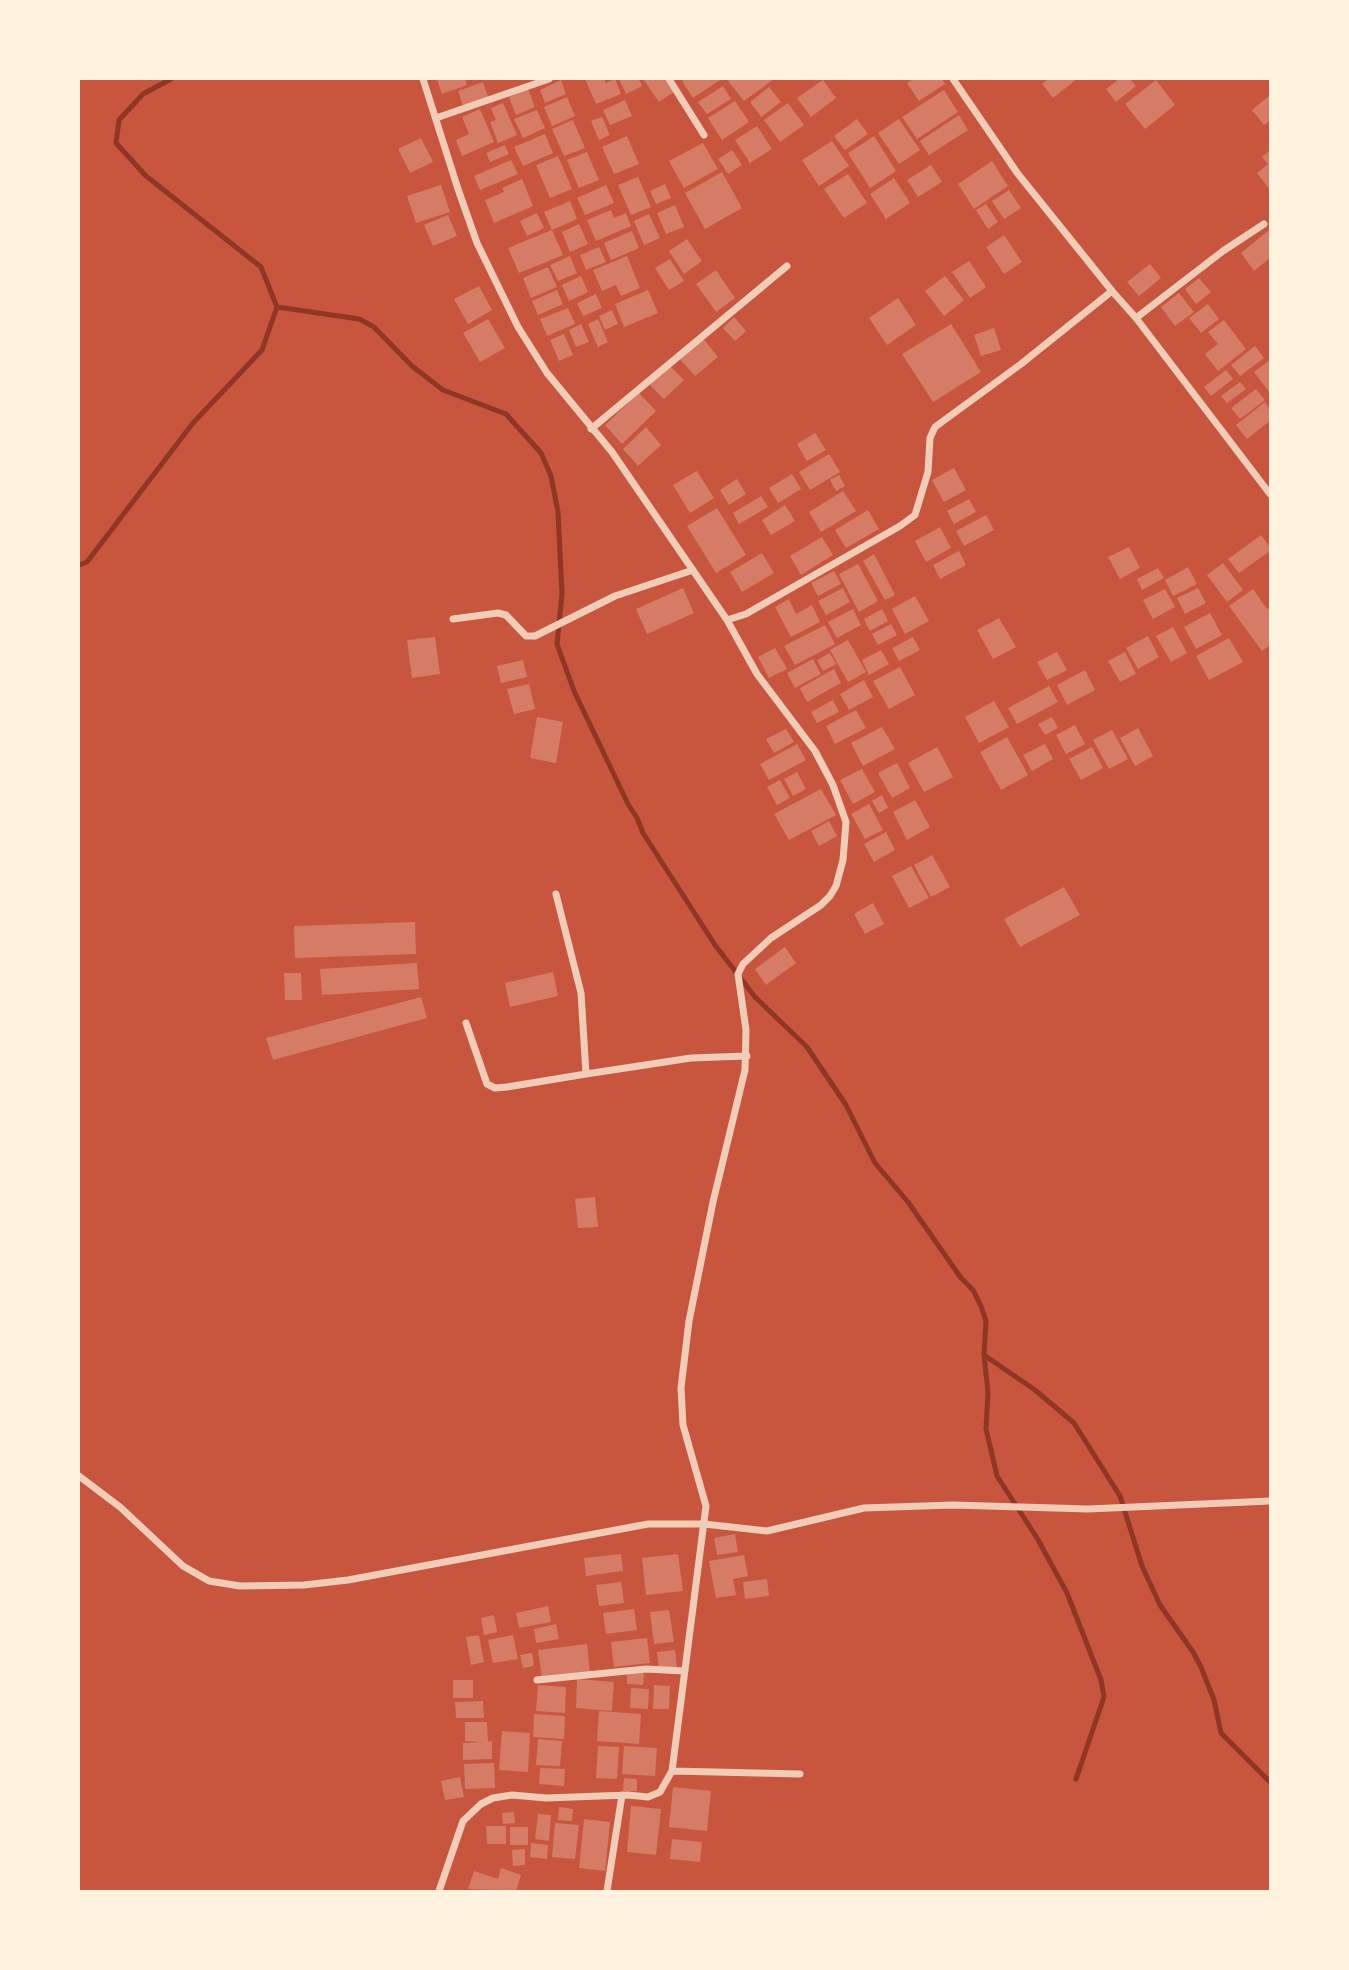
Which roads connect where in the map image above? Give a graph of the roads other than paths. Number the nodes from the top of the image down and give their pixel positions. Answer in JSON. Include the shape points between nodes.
{"nodes":[{"id":1,"x":423,"y":79,"type":"edge"},
{"id":2,"x":549,"y":79,"type":"edge"},
{"id":3,"x":669,"y":79,"type":"edge"},
{"id":4,"x":953,"y":79,"type":"edge"},
{"id":5,"x":436,"y":118,"type":"junction"},
{"id":6,"x":705,"y":135,"type":"dead end"},
{"id":7,"x":1264,"y":224,"type":"dead end"},
{"id":8,"x":787,"y":266,"type":"dead end"},
{"id":9,"x":1112,"y":291,"type":"junction"},
{"id":10,"x":1136,"y":318,"type":"junction"},
{"id":11,"x":591,"y":429,"type":"junction"},
{"id":12,"x":1270,"y":494,"type":"edge"},
{"id":13,"x":693,"y":570,"type":"junction"},
{"id":14,"x":453,"y":619,"type":"dead end"},
{"id":15,"x":727,"y":620,"type":"junction"},
{"id":16,"x":556,"y":894,"type":"dead end"},
{"id":17,"x":466,"y":1023,"type":"dead end"},
{"id":18,"x":747,"y":1056,"type":"junction"},
{"id":19,"x":586,"y":1074,"type":"junction"},
{"id":20,"x":79,"y":1476,"type":"edge"},
{"id":21,"x":1270,"y":1501,"type":"edge"},
{"id":22,"x":704,"y":1524,"type":"junction"},
{"id":23,"x":684,"y":1671,"type":"junction"},
{"id":24,"x":537,"y":1680,"type":"dead end"},
{"id":25,"x":672,"y":1771,"type":"junction"},
{"id":26,"x":800,"y":1774,"type":"dead end"},
{"id":27,"x":622,"y":1795,"type":"junction"},
{"id":28,"x":439,"y":1891,"type":"edge"},
{"id":29,"x":607,"y":1891,"type":"edge"}],
"edges":[{"from":1,"to":5,"type":"street"},
{"from":2,"to":5,"type":"street"},
{"from":3,"to":6,"type":"street"},
{"from":4,"to":9,"type":"street","via":[[1018,174]]},
{"from":5,"to":11,"type":"street","via":[[477,243],[498,287],[547,373]]},
{"from":7,"to":10,"type":"street"},
{"from":8,"to":11,"type":"street"},
{"from":9,"to":10,"type":"street"},
{"from":9,"to":15,"type":"street","via":[[934,427],[928,472],[915,514],[746,614]]},
{"from":10,"to":12,"type":"street"},
{"from":11,"to":13,"type":"street","via":[[612,452]]},
{"from":13,"to":14,"type":"street","via":[[615,597],[535,636],[526,636],[506,615]]},
{"from":13,"to":15,"type":"street"},
{"from":15,"to":18,"type":"street","via":[[757,674],[815,751],[846,822],[844,860],[830,896],[771,938],[739,969]]},
{"from":16,"to":19,"type":"street","via":[[580,993]]},
{"from":17,"to":19,"type":"street","via":[[487,1084],[495,1088]]},
{"from":18,"to":19,"type":"street","via":[[691,1058]]},
{"from":18,"to":22,"type":"street","via":[[689,1321],[681,1388],[683,1425],[706,1506]]},
{"from":20,"to":22,"type":"street","via":[[183,1566],[209,1581],[240,1586],[348,1580],[648,1524]]},
{"from":21,"to":22,"type":"street","via":[[1088,1509],[864,1508],[767,1531]]},
{"from":22,"to":23,"type":"street"},
{"from":23,"to":24,"type":"street","via":[[646,1669]]},
{"from":23,"to":25,"type":"street"},
{"from":25,"to":26,"type":"street"},
{"from":25,"to":27,"type":"street","via":[[660,1792],[649,1797]]},
{"from":27,"to":28,"type":"street","via":[[512,1795],[481,1804],[463,1821]]},
{"from":27,"to":29,"type":"street"}]}
